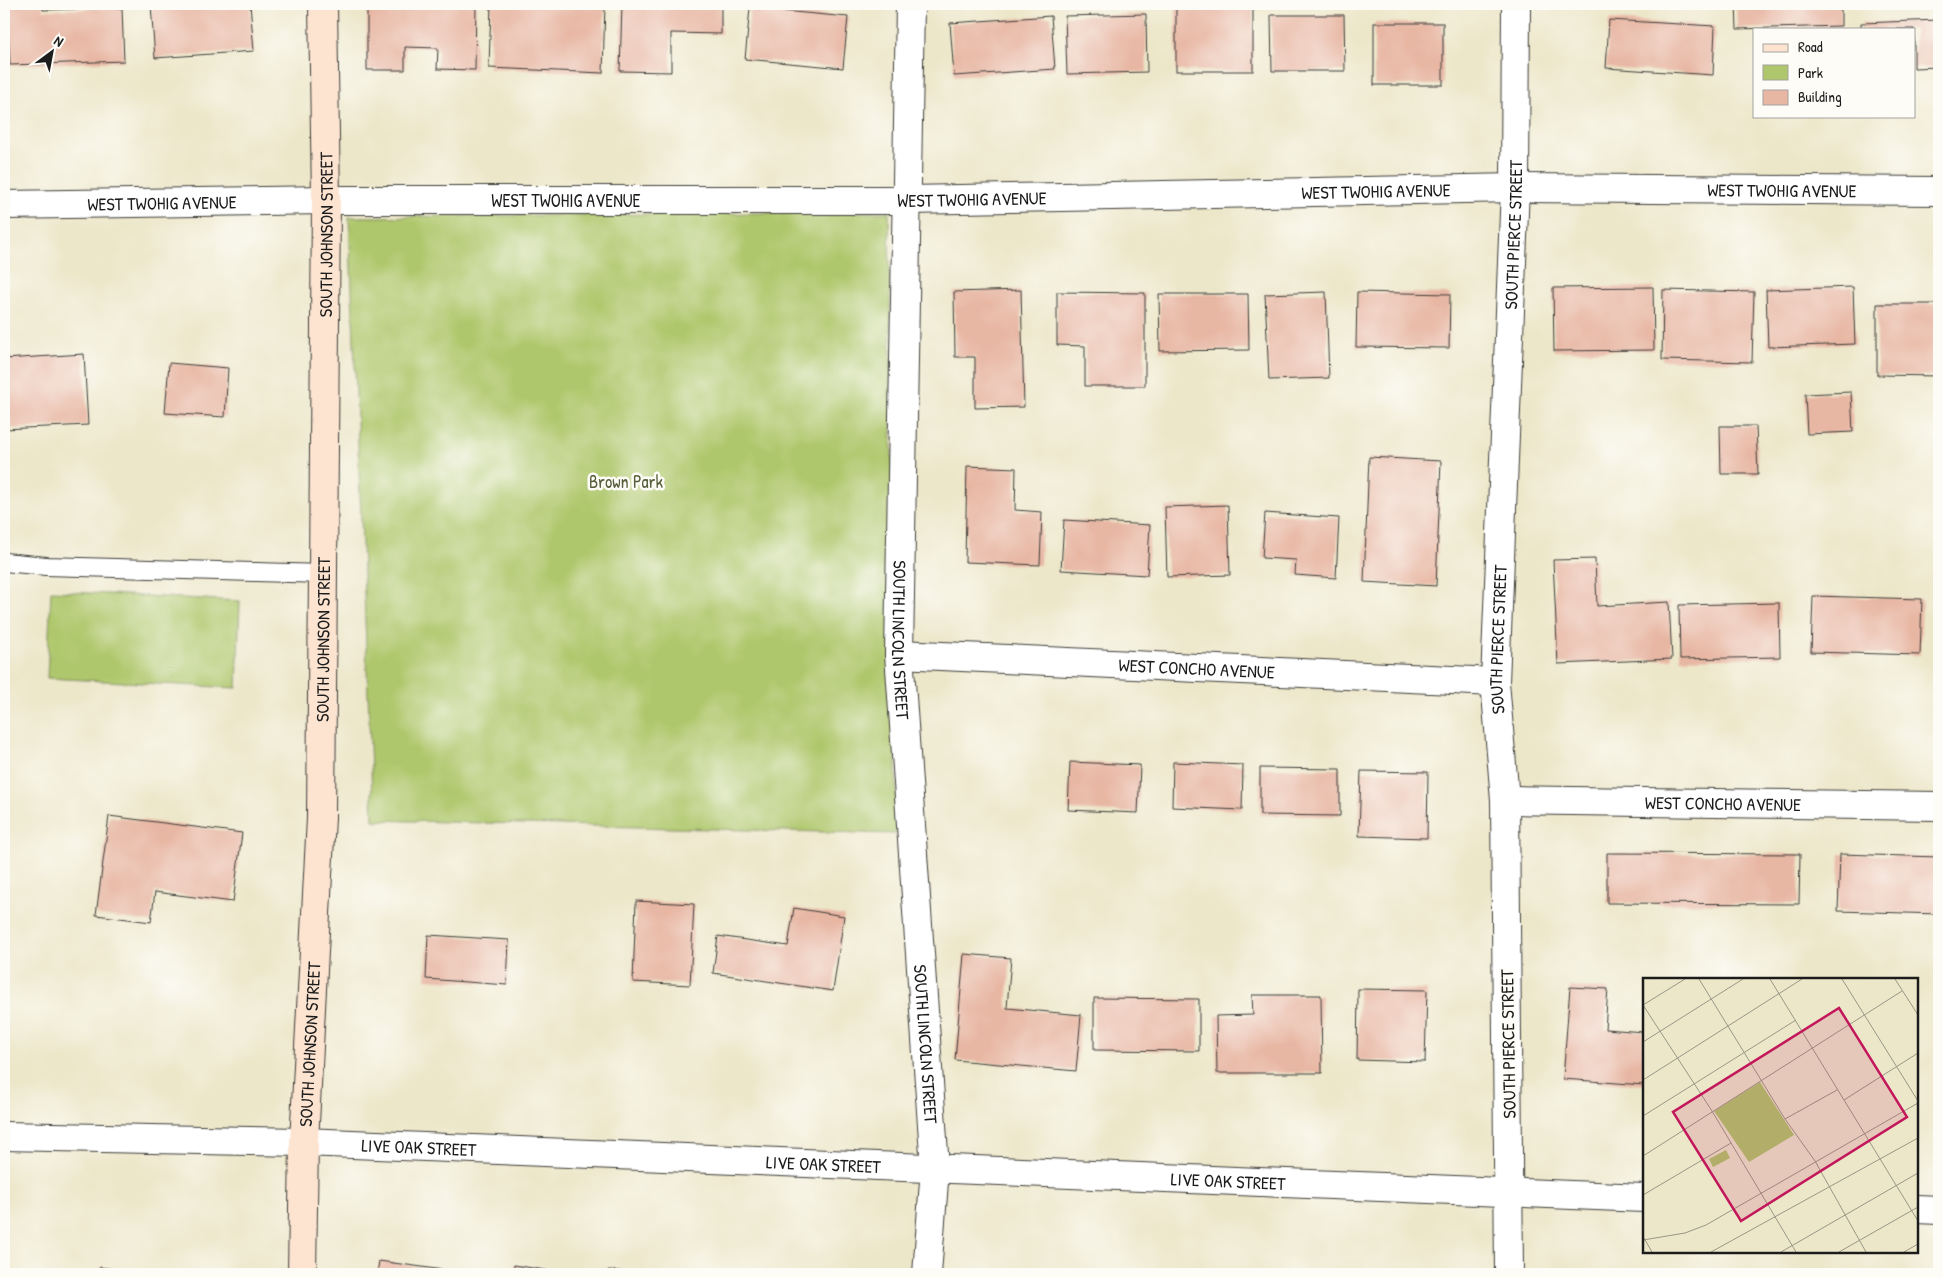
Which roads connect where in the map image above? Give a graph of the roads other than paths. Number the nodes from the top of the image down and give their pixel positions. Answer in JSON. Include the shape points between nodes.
{"nodes":[{"id":1,"x":323,"y":4,"type":"edge"},
{"id":2,"x":910,"y":4,"type":"edge"},
{"id":3,"x":1516,"y":4,"type":"edge"},
{"id":4,"x":1515,"y":188,"type":"junction"},
{"id":5,"x":1939,"y":191,"type":"edge"},
{"id":6,"x":326,"y":200,"type":"junction"},
{"id":7,"x":908,"y":200,"type":"junction"},
{"id":8,"x":4,"y":205,"type":"edge"},
{"id":9,"x":4,"y":562,"type":"edge"},
{"id":10,"x":324,"y":574,"type":"junction"},
{"id":11,"x":899,"y":654,"type":"junction"},
{"id":12,"x":1495,"y":682,"type":"junction"},
{"id":13,"x":1505,"y":800,"type":"junction"},
{"id":14,"x":1939,"y":806,"type":"edge"},
{"id":15,"x":4,"y":1136,"type":"edge"},
{"id":16,"x":304,"y":1142,"type":"junction"},
{"id":17,"x":935,"y":1168,"type":"junction"},
{"id":18,"x":1509,"y":1192,"type":"junction"},
{"id":19,"x":1643,"y":1198,"type":"edge"},
{"id":20,"x":1918,"y":1209,"type":"edge"},
{"id":21,"x":1939,"y":1210,"type":"edge"},
{"id":22,"x":302,"y":1274,"type":"edge"},
{"id":23,"x":927,"y":1274,"type":"edge"},
{"id":24,"x":1509,"y":1274,"type":"edge"}],
"edges":[{"from":1,"to":6,"type":"street","name":"SOUTH JOHNSON STREET"},
{"from":2,"to":7,"type":"street","name":"SOUTH LINCOLN STREET"},
{"from":3,"to":4,"type":"street","name":"SOUTH PIERCE STREET"},
{"from":4,"to":5,"type":"street","name":"WEST TWOHIG AVENUE"},
{"from":4,"to":7,"type":"street","name":"WEST TWOHIG AVENUE"},
{"from":4,"to":12,"type":"street","name":"SOUTH PIERCE STREET"},
{"from":6,"to":7,"type":"street","name":"WEST TWOHIG AVENUE"},
{"from":6,"to":8,"type":"street","name":"WEST TWOHIG AVENUE"},
{"from":6,"to":10,"type":"street","name":"SOUTH JOHNSON STREET"},
{"from":7,"to":11,"type":"street","name":"SOUTH LINCOLN STREET"},
{"from":9,"to":10,"type":"lane"},
{"from":10,"to":16,"type":"street","name":"SOUTH JOHNSON STREET","via":[[321,818]]},
{"from":11,"to":12,"type":"street","name":"WEST CONCHO AVENUE"},
{"from":11,"to":17,"type":"street","name":"SOUTH LINCOLN STREET"},
{"from":12,"to":13,"type":"street","name":"SOUTH PIERCE STREET"},
{"from":13,"to":14,"type":"street","name":"WEST CONCHO AVENUE"},
{"from":13,"to":18,"type":"street","name":"SOUTH PIERCE STREET"},
{"from":15,"to":16,"type":"street","name":"LIVE OAK STREET"},
{"from":16,"to":17,"type":"street","name":"LIVE OAK STREET"},
{"from":16,"to":22,"type":"street","name":"SOUTH JOHNSON STREET"},
{"from":17,"to":18,"type":"street","name":"LIVE OAK STREET"},
{"from":17,"to":23,"type":"street","name":"SOUTH LINCOLN STREET"},
{"from":18,"to":19,"type":"street","name":"LIVE OAK STREET"},
{"from":18,"to":24,"type":"street","name":"SOUTH PIERCE STREET"},
{"from":20,"to":21,"type":"street"}]}
